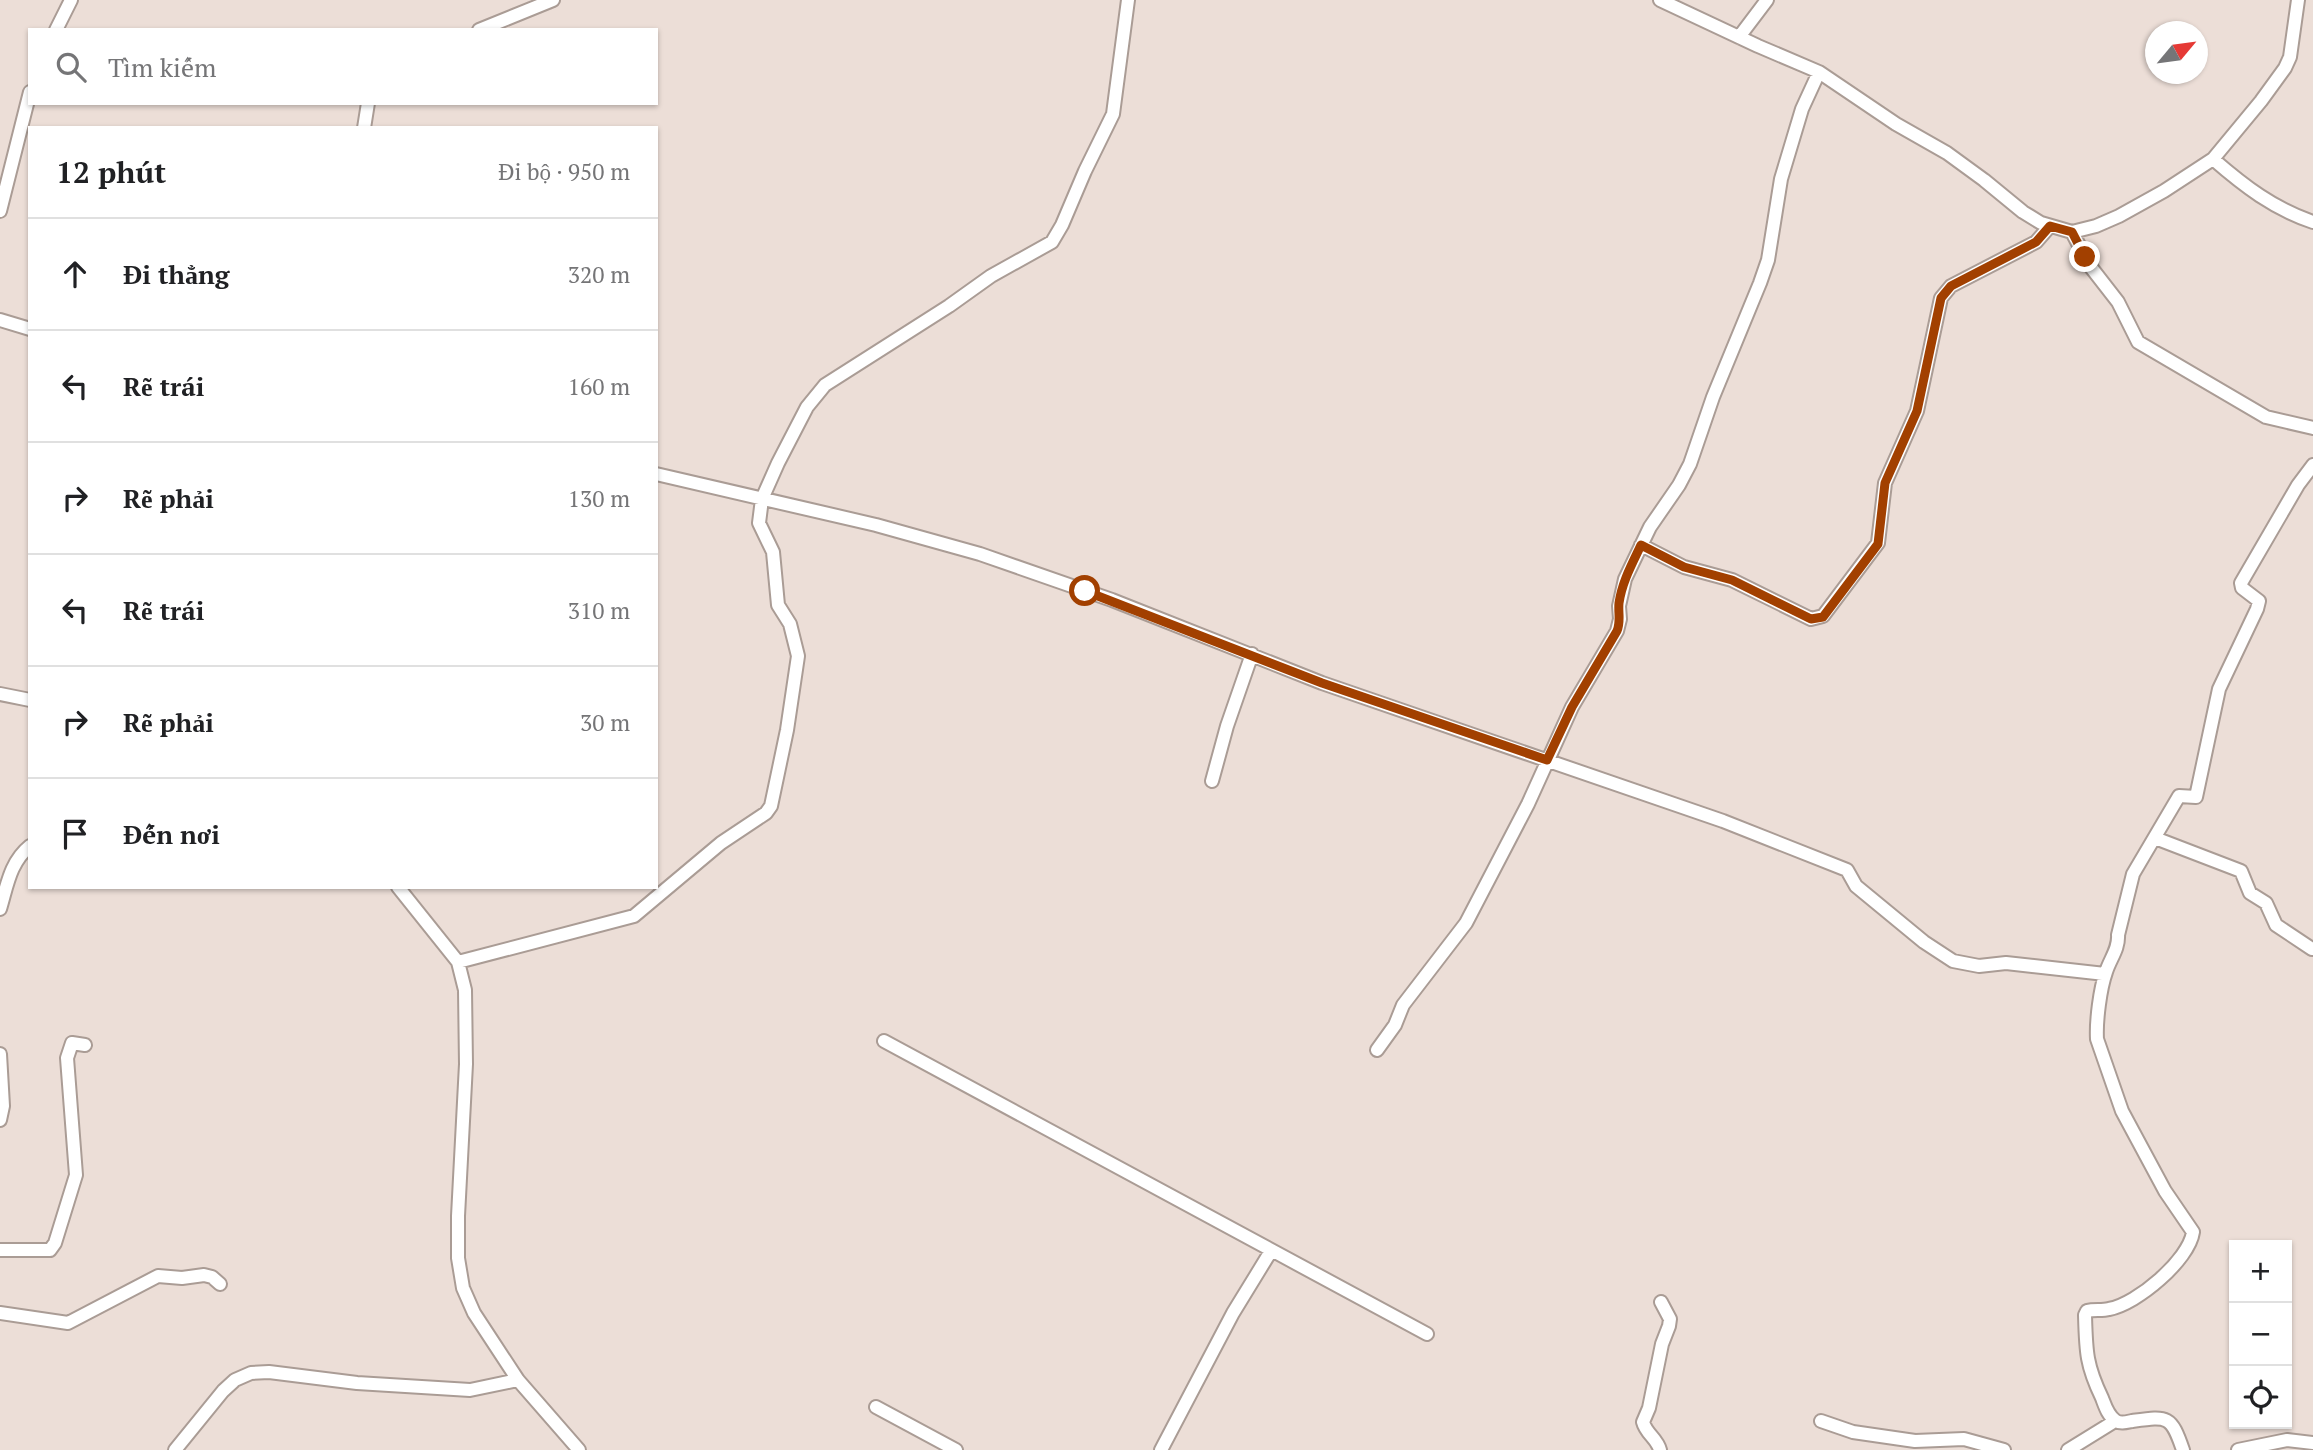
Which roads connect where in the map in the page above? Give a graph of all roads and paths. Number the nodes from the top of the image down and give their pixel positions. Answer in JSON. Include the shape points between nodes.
{"nodes":[{"id":1,"x":71,"y":0,"type":"edge"},
{"id":2,"x":553,"y":0,"type":"edge"},
{"id":3,"x":1128,"y":0,"type":"edge"},
{"id":4,"x":1660,"y":0,"type":"edge"},
{"id":5,"x":1766,"y":0,"type":"edge"},
{"id":6,"x":2298,"y":0,"type":"edge"},
{"id":7,"x":57,"y":28,"type":"edge"},
{"id":8,"x":484,"y":28,"type":"edge"},
{"id":9,"x":1739,"y":37,"type":"junction"},
{"id":10,"x":1819,"y":72,"type":"junction"},
{"id":11,"x":28,"y":100,"type":"edge"},
{"id":12,"x":368,"y":105,"type":"edge"},
{"id":13,"x":364,"y":126,"type":"edge"},
{"id":14,"x":2213,"y":159,"type":"junction"},
{"id":15,"x":0,"y":211,"type":"edge"},
{"id":16,"x":2313,"y":222,"type":"edge"},
{"id":17,"x":2050,"y":226,"type":"junction"},
{"id":18,"x":2072,"y":232,"type":"junction"},
{"id":19,"x":0,"y":320,"type":"edge"},
{"id":20,"x":28,"y":328,"type":"edge"},
{"id":21,"x":2313,"y":428,"type":"edge"},
{"id":22,"x":2313,"y":465,"type":"edge"},
{"id":23,"x":658,"y":474,"type":"edge"},
{"id":24,"x":762,"y":499,"type":"junction"},
{"id":25,"x":1641,"y":545,"type":"junction"},
{"id":26,"x":1252,"y":654,"type":"junction"},
{"id":27,"x":0,"y":694,"type":"edge"},
{"id":28,"x":28,"y":700,"type":"edge"},
{"id":29,"x":1547,"y":760,"type":"junction"},
{"id":30,"x":1213,"y":781,"type":"dead end"},
{"id":31,"x":2155,"y":838,"type":"junction"},
{"id":32,"x":28,"y":848,"type":"edge"},
{"id":33,"x":400,"y":889,"type":"edge"},
{"id":34,"x":0,"y":909,"type":"edge"},
{"id":35,"x":2312,"y":949,"type":"edge"},
{"id":36,"x":458,"y":962,"type":"junction"},
{"id":37,"x":2105,"y":974,"type":"junction"},
{"id":38,"x":884,"y":1041,"type":"dead end"},
{"id":39,"x":85,"y":1045,"type":"dead end"},
{"id":40,"x":1377,"y":1050,"type":"dead end"},
{"id":41,"x":0,"y":1054,"type":"edge"},
{"id":42,"x":0,"y":1120,"type":"edge"},
{"id":43,"x":0,"y":1250,"type":"edge"},
{"id":44,"x":1271,"y":1251,"type":"junction"},
{"id":45,"x":220,"y":1284,"type":"dead end"},
{"id":46,"x":1661,"y":1301,"type":"dead end"},
{"id":47,"x":0,"y":1313,"type":"edge"},
{"id":48,"x":1427,"y":1334,"type":"dead end"},
{"id":49,"x":518,"y":1380,"type":"junction"},
{"id":50,"x":876,"y":1407,"type":"dead end"},
{"id":51,"x":2115,"y":1420,"type":"junction"},
{"id":52,"x":1821,"y":1421,"type":"dead end"},
{"id":53,"x":2313,"y":1443,"type":"edge"},
{"id":54,"x":175,"y":1450,"type":"edge"},
{"id":55,"x":579,"y":1450,"type":"edge"},
{"id":56,"x":956,"y":1450,"type":"edge"},
{"id":57,"x":1161,"y":1450,"type":"edge"},
{"id":58,"x":1660,"y":1450,"type":"edge"},
{"id":59,"x":2004,"y":1450,"type":"edge"},
{"id":60,"x":2068,"y":1450,"type":"edge"},
{"id":61,"x":2183,"y":1450,"type":"edge"},
{"id":62,"x":2238,"y":1450,"type":"edge"}],
"edges":[{"from":1,"to":7,"type":"street"},
{"from":2,"to":8,"type":"street"},
{"from":3,"to":24,"type":"street","via":[[1113,114],[1056,237],[825,385],[807,407]]},
{"from":4,"to":9,"type":"street"},
{"from":5,"to":9,"type":"street"},
{"from":6,"to":14,"type":"street","via":[[2285,68]]},
{"from":9,"to":10,"type":"street"},
{"from":10,"to":17,"type":"street","via":[[1947,153],[2023,212]]},
{"from":10,"to":25,"type":"street","via":[[1797,123],[1781,179],[1768,260],[1752,306],[1685,476]]},
{"from":11,"to":15,"type":"street"},
{"from":12,"to":13,"type":"street"},
{"from":14,"to":16,"type":"street","via":[[2255,194],[2288,214]]},
{"from":14,"to":18,"type":"street","via":[[2119,216]]},
{"from":17,"to":18,"type":"street"},
{"from":17,"to":25,"type":"street","via":[[2036,242],[1951,286],[1941,298],[1917,411],[1885,483],[1878,544],[1823,617],[1811,619],[1732,580],[1684,567]]},
{"from":18,"to":21,"type":"street","via":[[2138,342],[2266,417]]},
{"from":19,"to":20,"type":"street"},
{"from":22,"to":31,"type":"street","via":[[2241,583],[2259,601],[2219,689],[2196,797],[2179,796]]},
{"from":23,"to":24,"type":"street"},
{"from":24,"to":26,"type":"street","via":[[980,554]]},
{"from":24,"to":36,"type":"street","via":[[760,523],[773,552],[776,599],[790,624],[798,656],[771,806],[634,915]]},
{"from":25,"to":29,"type":"street","via":[[1625,579],[1617,631]]},
{"from":26,"to":29,"type":"street","via":[[1322,683]]},
{"from":26,"to":30,"type":"street"},
{"from":27,"to":28,"type":"street"},
{"from":29,"to":37,"type":"street","via":[[1842,867],[1856,886],[1953,961],[1979,967],[2006,963]]},
{"from":29,"to":40,"type":"street","via":[[1466,923],[1403,1005]]},
{"from":31,"to":35,"type":"street","via":[[2241,871],[2249,893],[2266,903],[2276,925]]},
{"from":31,"to":37,"type":"street","via":[[2133,874],[2119,943]]},
{"from":32,"to":34,"type":"street","via":[[12,868]]},
{"from":33,"to":36,"type":"street"},
{"from":36,"to":49,"type":"street","via":[[467,1016],[458,1216],[460,1275],[474,1313]]},
{"from":37,"to":51,"type":"street","via":[[2097,1030],[2100,1048],[2122,1111],[2193,1232],[2185,1250],[2154,1286],[2114,1307],[2090,1309],[2085,1315],[2088,1367]]},
{"from":38,"to":44,"type":"street"},
{"from":39,"to":43,"type":"street","via":[[72,1043],[67,1058],[76,1175],[55,1243],[50,1250]]},
{"from":41,"to":42,"type":"street"},
{"from":44,"to":48,"type":"street"},
{"from":44,"to":57,"type":"street"},
{"from":45,"to":47,"type":"street","via":[[204,1275],[158,1276],[68,1324]]},
{"from":46,"to":58,"type":"street","via":[[1669,1326],[1643,1422]]},
{"from":49,"to":54,"type":"street","via":[[470,1390],[251,1373],[223,1391]]},
{"from":49,"to":55,"type":"street"},
{"from":50,"to":56,"type":"street"},
{"from":51,"to":60,"type":"street"},
{"from":51,"to":61,"type":"street","via":[[2168,1421]]},
{"from":52,"to":59,"type":"street","via":[[1867,1434],[1915,1441],[1965,1439]]},
{"from":53,"to":62,"type":"street","via":[[2287,1440]]}]}
